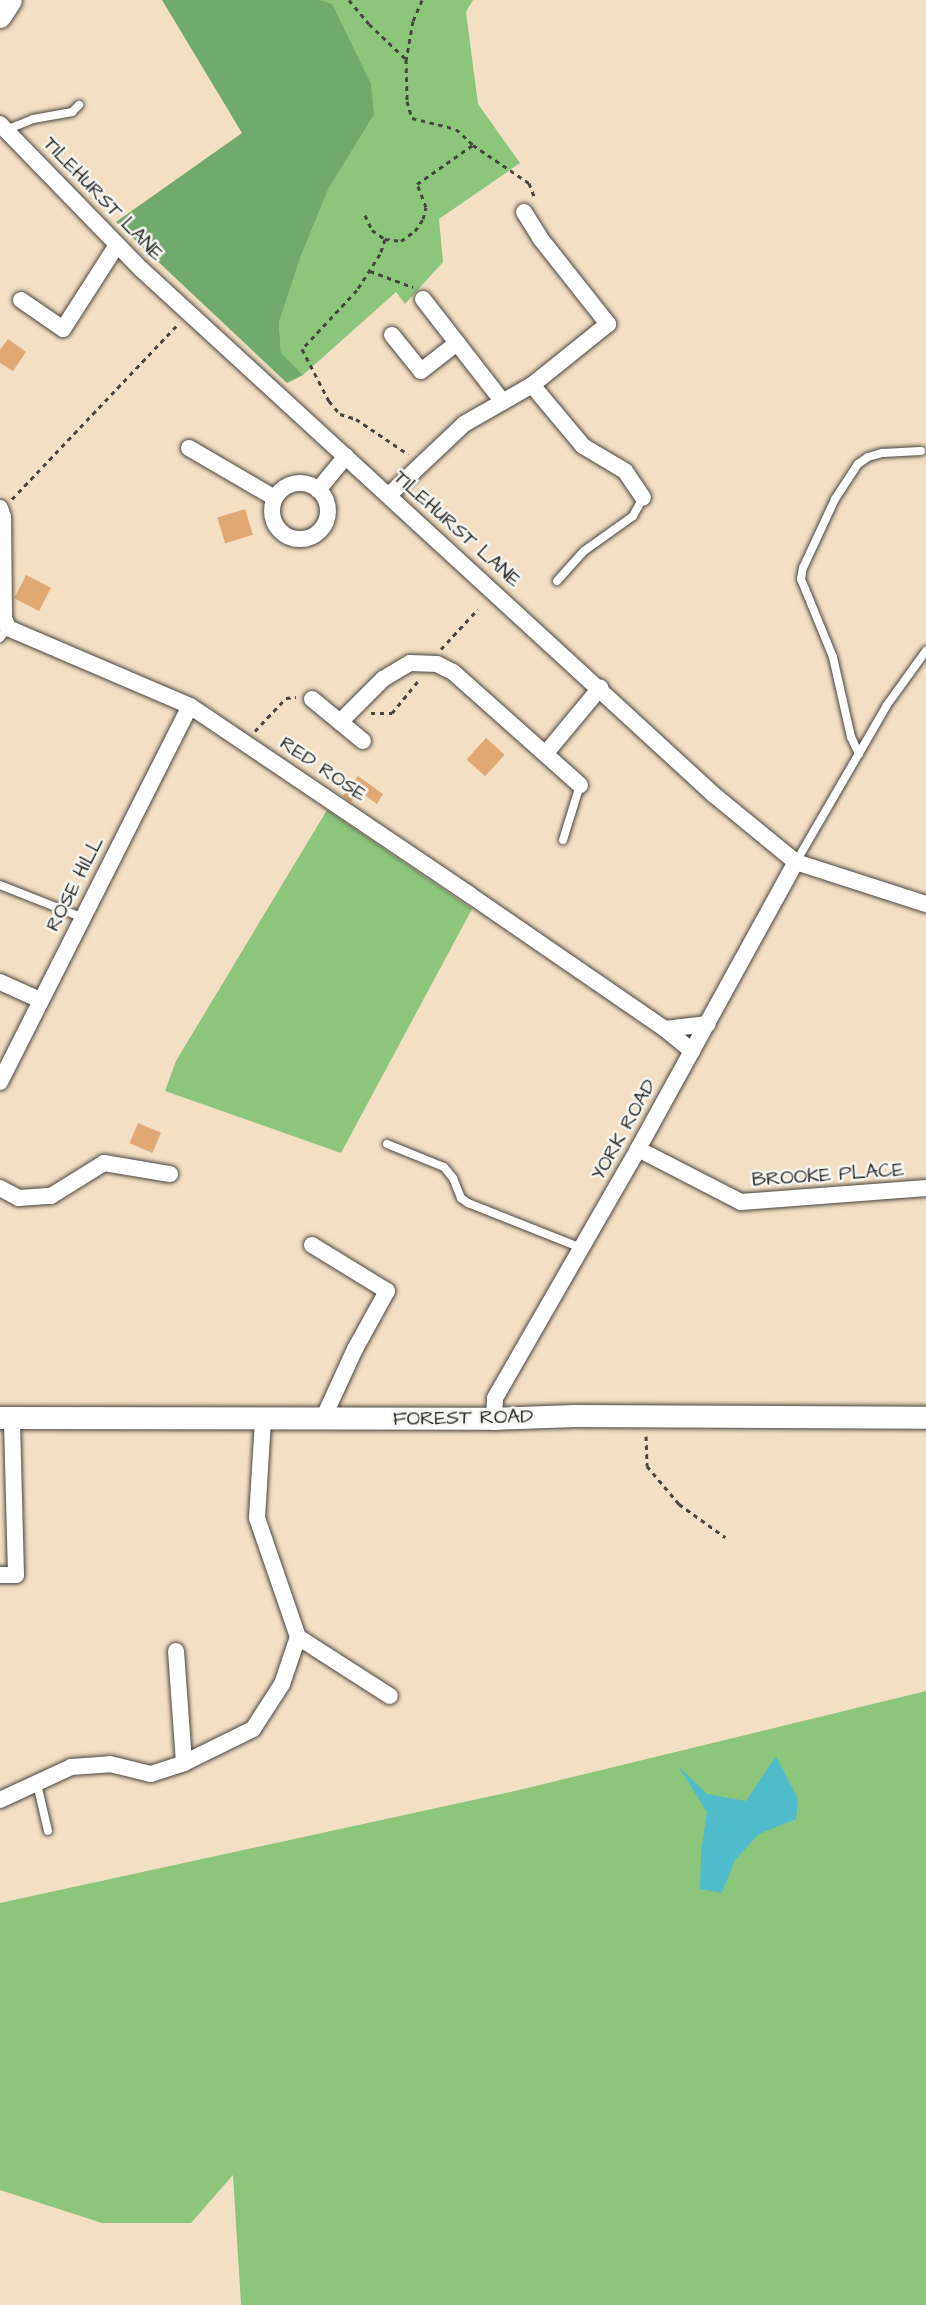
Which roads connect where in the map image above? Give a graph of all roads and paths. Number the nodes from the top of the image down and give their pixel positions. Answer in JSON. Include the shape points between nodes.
{"nodes":[{"id":1,"x":11,"y":0,"type":"edge"},
{"id":2,"x":349,"y":0,"type":"edge"},
{"id":3,"x":422,"y":0,"type":"edge"},
{"id":4,"x":0,"y":17,"type":"edge"},
{"id":5,"x":406,"y":58,"type":"junction"},
{"id":6,"x":79,"y":105,"type":"dead end"},
{"id":7,"x":3,"y":127,"type":"edge"},
{"id":8,"x":473,"y":145,"type":"junction"},
{"id":9,"x":524,"y":212,"type":"joint"},
{"id":10,"x":365,"y":214,"type":"dead end"},
{"id":11,"x":385,"y":239,"type":"junction"},
{"id":12,"x":117,"y":244,"type":"junction"},
{"id":13,"x":370,"y":272,"type":"junction"},
{"id":14,"x":423,"y":299,"type":"joint"},
{"id":15,"x":21,"y":300,"type":"dead end"},
{"id":16,"x":189,"y":313,"type":"junction"},
{"id":17,"x":392,"y":335,"type":"dead end"},
{"id":18,"x":457,"y":343,"type":"junction"},
{"id":19,"x":532,"y":385,"type":"junction"},
{"id":20,"x":503,"y":402,"type":"junction"},
{"id":21,"x":189,"y":448,"type":"dead end"},
{"id":22,"x":921,"y":450,"type":"dead end"},
{"id":23,"x":346,"y":456,"type":"junction"},
{"id":24,"x":423,"y":461,"type":"junction"},
{"id":25,"x":318,"y":490,"type":"junction"},
{"id":26,"x":389,"y":495,"type":"junction"},
{"id":27,"x":275,"y":498,"type":"junction"},
{"id":28,"x":643,"y":498,"type":"joint"},
{"id":29,"x":0,"y":509,"type":"edge"},
{"id":30,"x":557,"y":581,"type":"dead end"},
{"id":31,"x":478,"y":609,"type":"dead end"},
{"id":32,"x":4,"y":633,"type":"edge"},
{"id":33,"x":439,"y":651,"type":"dead end"},
{"id":34,"x":926,"y":651,"type":"edge"},
{"id":35,"x":419,"y":680,"type":"dead end"},
{"id":36,"x":600,"y":688,"type":"junction"},
{"id":37,"x":312,"y":699,"type":"joint"},
{"id":38,"x":190,"y":706,"type":"junction"},
{"id":39,"x":364,"y":713,"type":"dead end"},
{"id":40,"x":340,"y":722,"type":"junction"},
{"id":41,"x":363,"y":741,"type":"dead end"},
{"id":42,"x":247,"y":743,"type":"junction"},
{"id":43,"x":546,"y":753,"type":"junction"},
{"id":44,"x":859,"y":754,"type":"junction"},
{"id":45,"x":580,"y":785,"type":"joint"},
{"id":46,"x":563,"y":840,"type":"dead end"},
{"id":47,"x":796,"y":862,"type":"junction"},
{"id":48,"x":0,"y":885,"type":"edge"},
{"id":49,"x":926,"y":904,"type":"edge"},
{"id":50,"x":81,"y":917,"type":"junction"},
{"id":51,"x":0,"y":982,"type":"edge"},
{"id":52,"x":40,"y":1000,"type":"junction"},
{"id":53,"x":708,"y":1024,"type":"junction"},
{"id":54,"x":665,"y":1029,"type":"junction"},
{"id":55,"x":692,"y":1051,"type":"junction"},
{"id":56,"x":0,"y":1082,"type":"edge"},
{"id":57,"x":387,"y":1144,"type":"dead end"},
{"id":58,"x":638,"y":1149,"type":"junction"},
{"id":59,"x":170,"y":1174,"type":"dead end"},
{"id":60,"x":0,"y":1188,"type":"edge"},
{"id":61,"x":926,"y":1188,"type":"edge"},
{"id":62,"x":312,"y":1245,"type":"dead end"},
{"id":63,"x":581,"y":1248,"type":"junction"},
{"id":64,"x":646,"y":1416,"type":"junction"},
{"id":65,"x":6,"y":1418,"type":"edge"},
{"id":66,"x":926,"y":1418,"type":"edge"},
{"id":67,"x":263,"y":1419,"type":"junction"},
{"id":68,"x":323,"y":1419,"type":"junction"},
{"id":69,"x":494,"y":1419,"type":"junction"},
{"id":70,"x":725,"y":1537,"type":"dead end"},
{"id":71,"x":0,"y":1575,"type":"edge"},
{"id":72,"x":298,"y":1637,"type":"junction"},
{"id":73,"x":176,"y":1651,"type":"dead end"},
{"id":74,"x":390,"y":1696,"type":"dead end"},
{"id":75,"x":184,"y":1762,"type":"junction"},
{"id":76,"x":37,"y":1784,"type":"junction"},
{"id":77,"x":0,"y":1800,"type":"edge"},
{"id":78,"x":48,"y":1831,"type":"dead end"}],
"edges":[{"from":1,"to":4,"type":"street"},
{"from":2,"to":5,"type":"path"},
{"from":3,"to":5,"type":"path","via":[[413,21]]},
{"from":5,"to":8,"type":"path","via":[[407,101],[412,118],[446,124]]},
{"from":6,"to":7,"type":"lane","via":[[62,116]]},
{"from":7,"to":12,"type":"street","name":"TILEHURST LANE"},
{"from":8,"to":9,"type":"path","via":[[529,183],[535,196],[534,208]]},
{"from":8,"to":11,"type":"path","via":[[417,184],[426,207],[415,231],[400,241]]},
{"from":9,"to":19,"type":"street","via":[[608,324]]},
{"from":10,"to":11,"type":"path","via":[[372,230]]},
{"from":11,"to":13,"type":"path"},
{"from":12,"to":15,"type":"street","via":[[63,329]]},
{"from":12,"to":16,"type":"street","name":"TILEHURST LANE"},
{"from":13,"to":14,"type":"path","via":[[416,288]]},
{"from":13,"to":24,"type":"path","via":[[302,348],[329,401],[340,414],[356,419]]},
{"from":14,"to":18,"type":"street"},
{"from":16,"to":23,"type":"street","name":"TILEHURST LANE"},
{"from":16,"to":29,"type":"path","via":[[50,462]]},
{"from":17,"to":18,"type":"street","via":[[421,371]]},
{"from":18,"to":20,"type":"street"},
{"from":19,"to":20,"type":"street"},
{"from":19,"to":28,"type":"street","via":[[583,446],[625,471]]},
{"from":20,"to":24,"type":"street","via":[[464,424]]},
{"from":21,"to":27,"type":"street"},
{"from":22,"to":44,"type":"lane","via":[[882,453],[858,464],[835,499],[803,568],[801,579],[833,657],[851,737]]},
{"from":23,"to":25,"type":"street"},
{"from":23,"to":26,"type":"street","name":"TILEHURST LANE"},
{"from":24,"to":26,"type":"street"},
{"from":25,"to":27,"type":"street","via":[[303,483],[294,484]]},
{"from":25,"to":27,"type":"street","via":[[328,515],[318,532],[301,539],[276,526]]},
{"from":26,"to":36,"type":"street","name":"TILEHURST LANE"},
{"from":28,"to":30,"type":"lane","via":[[633,516],[584,551]]},
{"from":29,"to":32,"type":"street","name":"RED ROSE"},
{"from":31,"to":33,"type":"path"},
{"from":32,"to":38,"type":"street","name":"RED ROSE"},
{"from":34,"to":44,"type":"lane","via":[[887,705]]},
{"from":35,"to":39,"type":"path","via":[[392,713]]},
{"from":36,"to":43,"type":"street"},
{"from":36,"to":47,"type":"street","name":"TILEHURST LANE","via":[[714,795]]},
{"from":37,"to":40,"type":"street"},
{"from":37,"to":42,"type":"path","via":[[286,698]]},
{"from":38,"to":42,"type":"street","name":"RED ROSE"},
{"from":38,"to":50,"type":"street","name":"ROSE HILL"},
{"from":40,"to":41,"type":"street"},
{"from":40,"to":43,"type":"street","via":[[383,679],[401,668],[410,663],[437,664],[453,672]]},
{"from":42,"to":54,"type":"street","name":"RED ROSE"},
{"from":43,"to":45,"type":"street"},
{"from":44,"to":47,"type":"lane"},
{"from":45,"to":46,"type":"lane"},
{"from":47,"to":49,"type":"street","name":"TILEHURST LANE"},
{"from":47,"to":53,"type":"street","name":"YORK ROAD"},
{"from":48,"to":50,"type":"lane"},
{"from":50,"to":52,"type":"street","name":"ROSE HILL"},
{"from":51,"to":52,"type":"street"},
{"from":52,"to":56,"type":"street","name":"ROSE HILL"},
{"from":53,"to":54,"type":"street"},
{"from":53,"to":55,"type":"street","name":"YORK ROAD"},
{"from":54,"to":55,"type":"street","name":"RED ROSE"},
{"from":55,"to":58,"type":"street","name":"YORK ROAD"},
{"from":57,"to":63,"type":"lane","via":[[444,1167],[461,1198],[468,1203]]},
{"from":58,"to":61,"type":"street","name":"BROOKE PLACE","via":[[741,1202]]},
{"from":58,"to":63,"type":"street","name":"YORK ROAD"},
{"from":59,"to":60,"type":"street","via":[[104,1164],[51,1196],[19,1198]]},
{"from":62,"to":68,"type":"street","via":[[387,1292]]},
{"from":63,"to":69,"type":"street","name":"YORK ROAD","via":[[495,1398]]},
{"from":64,"to":66,"type":"main road","name":"FOREST ROAD"},
{"from":64,"to":69,"type":"main road","name":"FOREST ROAD"},
{"from":64,"to":70,"type":"path","via":[[647,1466],[679,1504]]},
{"from":65,"to":67,"type":"main road","name":"FOREST ROAD"},
{"from":65,"to":71,"type":"street","via":[[16,1575]]},
{"from":67,"to":68,"type":"main road","name":"FOREST ROAD"},
{"from":67,"to":72,"type":"street","via":[[257,1518]]},
{"from":68,"to":69,"type":"main road","name":"FOREST ROAD"},
{"from":72,"to":74,"type":"street"},
{"from":72,"to":75,"type":"street","via":[[282,1684],[254,1729]]},
{"from":73,"to":75,"type":"street"},
{"from":75,"to":76,"type":"street","via":[[151,1774],[110,1764],[71,1767]]},
{"from":76,"to":77,"type":"street"},
{"from":76,"to":78,"type":"lane"}]}
